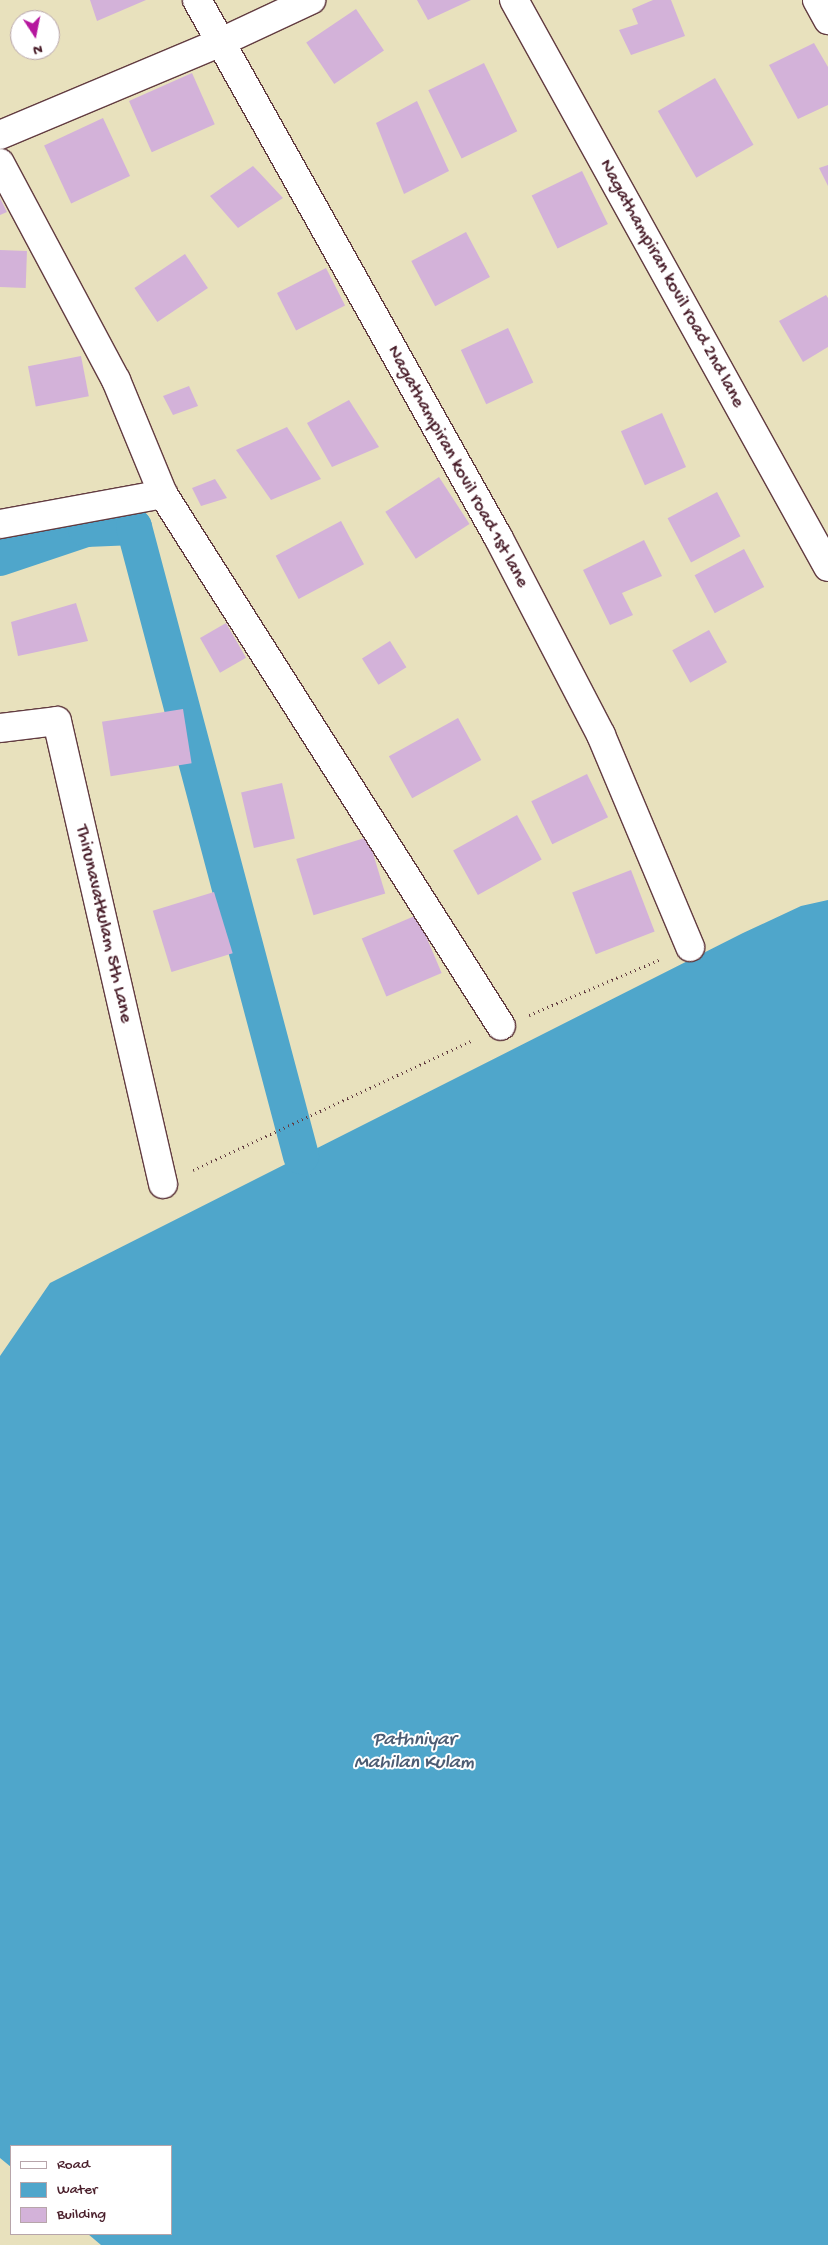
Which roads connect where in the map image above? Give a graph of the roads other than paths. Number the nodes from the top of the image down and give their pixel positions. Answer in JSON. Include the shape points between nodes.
{"nodes":[{"id":1,"x":197,"y":0,"type":"edge"},
{"id":2,"x":311,"y":0,"type":"edge"},
{"id":3,"x":514,"y":0,"type":"edge"},
{"id":4,"x":817,"y":0,"type":"edge"},
{"id":5,"x":828,"y":20,"type":"edge"},
{"id":6,"x":219,"y":43,"type":"junction"},
{"id":7,"x":0,"y":135,"type":"edge"},
{"id":8,"x":0,"y":163,"type":"edge"},
{"id":9,"x":163,"y":494,"type":"junction"},
{"id":10,"x":0,"y":524,"type":"edge"},
{"id":11,"x":828,"y":567,"type":"edge"},
{"id":12,"x":0,"y":728,"type":"edge"},
{"id":13,"x":690,"y":947,"type":"road end"},
{"id":14,"x":501,"y":1026,"type":"road end"},
{"id":15,"x":163,"y":1184,"type":"road end"}],
"edges":[{"from":1,"to":6,"type":"street","name":"Nagathampiran kovil road 1st lane"},
{"from":2,"to":6,"type":"street"},
{"from":3,"to":11,"type":"street","name":"Nagathampiran kovil road 2nd lane"},
{"from":4,"to":5,"type":"street"},
{"from":6,"to":7,"type":"street"},
{"from":6,"to":13,"type":"street","name":"Nagathampiran kovil road 1st lane","via":[[512,563],[601,736]]},
{"from":8,"to":9,"type":"street","via":[[116,380]]},
{"from":9,"to":10,"type":"street"},
{"from":9,"to":14,"type":"street"},
{"from":12,"to":15,"type":"street","name":"Thirunavatkulam 5th Lane","via":[[57,721]]}]}
